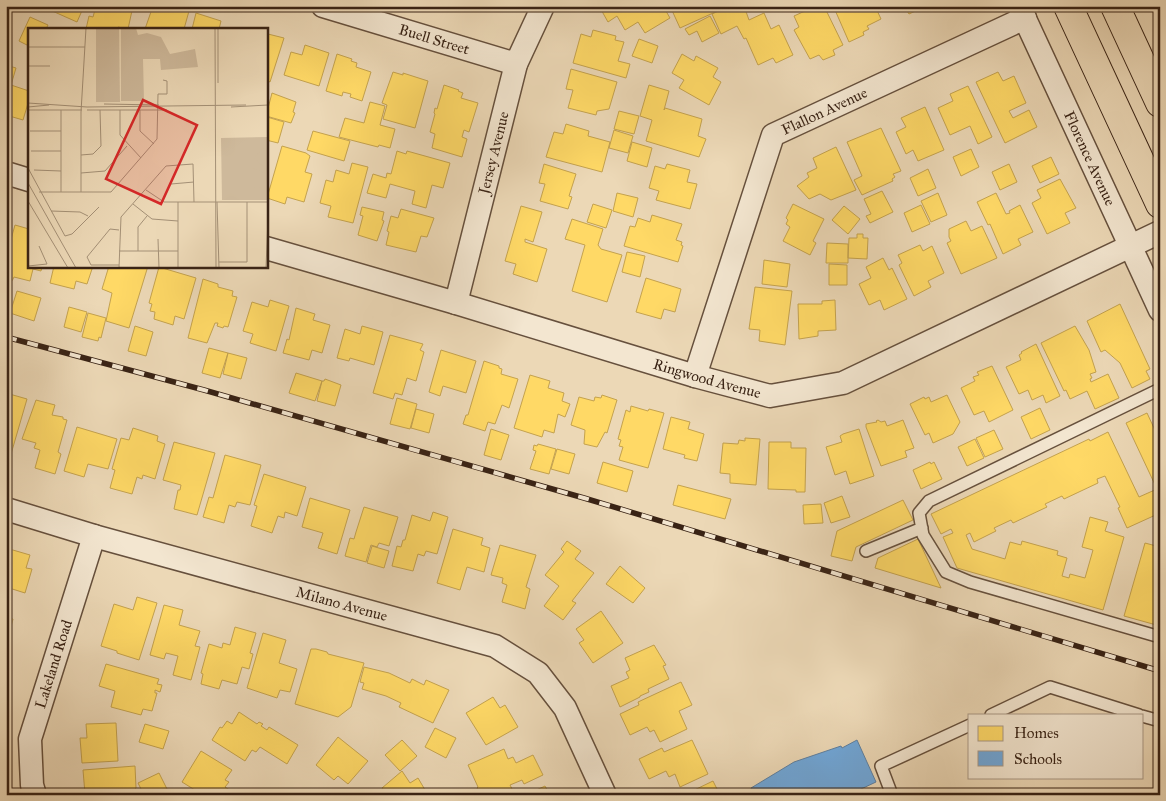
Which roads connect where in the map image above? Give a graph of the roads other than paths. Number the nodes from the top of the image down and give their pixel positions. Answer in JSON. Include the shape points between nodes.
{"nodes":[{"id":1,"x":323,"y":6,"type":"edge"},
{"id":2,"x":543,"y":6,"type":"edge"},
{"id":3,"x":1068,"y":6,"type":"edge"},
{"id":4,"x":1115,"y":6,"type":"edge"},
{"id":5,"x":1022,"y":12,"type":"edge"},
{"id":6,"x":516,"y":64,"type":"junction"},
{"id":7,"x":1160,"y":103,"type":"edge"},
{"id":8,"x":6,"y":173,"type":"edge"},
{"id":9,"x":28,"y":180,"type":"edge"},
{"id":10,"x":1160,"y":204,"type":"edge"},
{"id":11,"x":1160,"y":232,"type":"edge"},
{"id":12,"x":1130,"y":247,"type":"junction"},
{"id":13,"x":268,"y":249,"type":"edge"},
{"id":14,"x":456,"y":303,"type":"junction"},
{"id":15,"x":1160,"y":310,"type":"edge"},
{"id":16,"x":695,"y":376,"type":"junction"},
{"id":17,"x":1160,"y":389,"type":"edge"},
{"id":18,"x":6,"y":509,"type":"edge"},
{"id":19,"x":922,"y":528,"type":"junction"},
{"id":20,"x":94,"y":536,"type":"junction"},
{"id":21,"x":866,"y":551,"type":"dead end"},
{"id":22,"x":1160,"y":637,"type":"edge"},
{"id":23,"x":993,"y":714,"type":"edge"},
{"id":24,"x":1135,"y":714,"type":"edge"},
{"id":25,"x":1144,"y":717,"type":"edge"},
{"id":26,"x":1160,"y":721,"type":"edge"},
{"id":27,"x":968,"y":726,"type":"edge"},
{"id":28,"x":35,"y":795,"type":"edge"},
{"id":29,"x":605,"y":795,"type":"edge"},
{"id":30,"x":892,"y":795,"type":"edge"}],
"edges":[{"from":1,"to":6,"type":"street","name":"Buell Street"},
{"from":2,"to":6,"type":"street","name":"Jersey Avenue"},
{"from":3,"to":10,"type":"main road"},
{"from":4,"to":7,"type":"main road"},
{"from":5,"to":12,"type":"street","name":"Florence Avenue"},
{"from":5,"to":16,"type":"street","name":"Flallon Avenue","via":[[773,135]]},
{"from":6,"to":14,"type":"street","name":"Jersey Avenue"},
{"from":8,"to":9,"type":"street"},
{"from":11,"to":12,"type":"street","name":"Ringwood Avenue"},
{"from":12,"to":15,"type":"street","name":"Florence Avenue"},
{"from":12,"to":16,"type":"street","name":"Ringwood Avenue","via":[[843,383],[770,396]]},
{"from":13,"to":14,"type":"street","name":"Ringwood Avenue"},
{"from":14,"to":16,"type":"street","name":"Ringwood Avenue"},
{"from":17,"to":19,"type":"lane","via":[[929,501],[920,513]]},
{"from":18,"to":20,"type":"street","name":"Milano Avenue"},
{"from":19,"to":21,"type":"lane"},
{"from":19,"to":22,"type":"lane","via":[[946,572],[970,582]]},
{"from":20,"to":28,"type":"street","name":"Lakeland Road","via":[[30,740]]},
{"from":20,"to":29,"type":"street","name":"Milano Avenue","via":[[495,646],[538,673],[565,708]]},
{"from":23,"to":24,"type":"lane","via":[[1050,688]]},
{"from":25,"to":26,"type":"lane"},
{"from":27,"to":30,"type":"lane","via":[[881,766]]}]}
